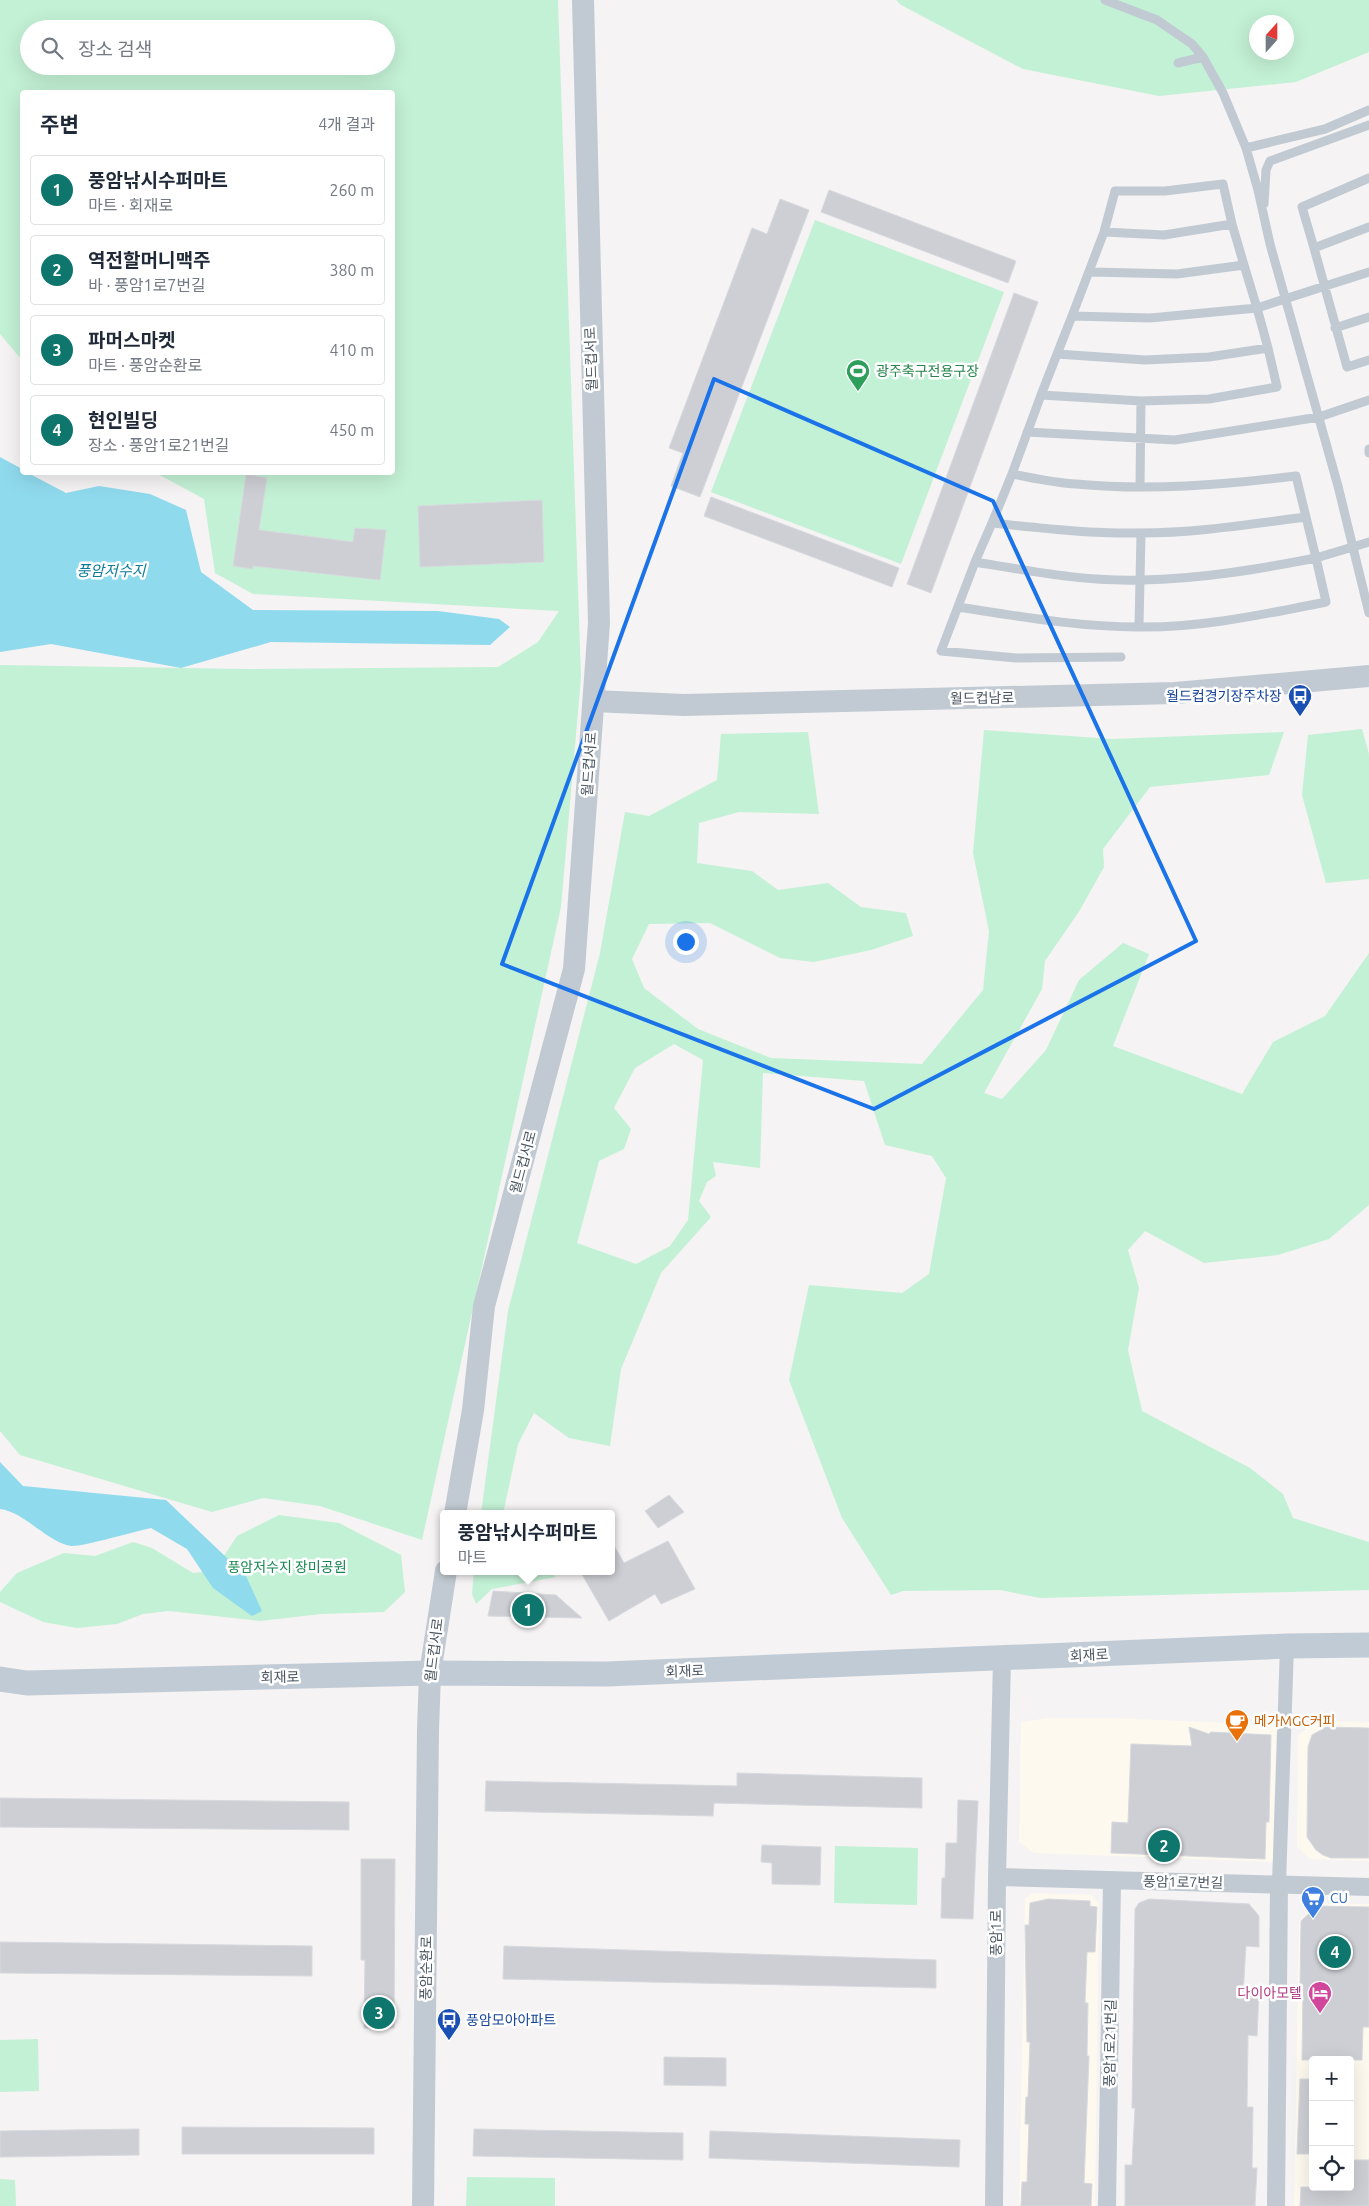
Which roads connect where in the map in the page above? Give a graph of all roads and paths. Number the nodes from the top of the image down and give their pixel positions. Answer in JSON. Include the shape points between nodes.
{"nodes":[{"id":1,"x":582,"y":0,"type":"edge"},
{"id":2,"x":1105,"y":0,"type":"edge"},
{"id":3,"x":1202,"y":57,"type":"junction"},
{"id":4,"x":1178,"y":63,"type":"dead end"},
{"id":5,"x":1369,"y":110,"type":"edge"},
{"id":6,"x":1369,"y":125,"type":"edge"},
{"id":7,"x":1246,"y":148,"type":"junction"},
{"id":8,"x":1369,"y":178,"type":"edge"},
{"id":9,"x":1264,"y":216,"type":"junction"},
{"id":10,"x":1232,"y":224,"type":"junction"},
{"id":11,"x":1369,"y":226,"type":"edge"},
{"id":12,"x":1104,"y":232,"type":"junction"},
{"id":13,"x":1314,"y":248,"type":"junction"},
{"id":14,"x":1244,"y":265,"type":"junction"},
{"id":15,"x":1090,"y":272,"type":"junction"},
{"id":16,"x":1369,"y":272,"type":"edge"},
{"id":17,"x":1325,"y":287,"type":"junction"},
{"id":18,"x":1286,"y":299,"type":"junction"},
{"id":19,"x":1257,"y":308,"type":"junction"},
{"id":20,"x":1072,"y":316,"type":"junction"},
{"id":21,"x":1369,"y":317,"type":"edge"},
{"id":22,"x":1335,"y":328,"type":"junction"},
{"id":23,"x":1268,"y":348,"type":"junction"},
{"id":24,"x":1057,"y":354,"type":"junction"},
{"id":25,"x":1369,"y":360,"type":"edge"},
{"id":26,"x":1041,"y":395,"type":"junction"},
{"id":27,"x":1369,"y":400,"type":"edge"},
{"id":28,"x":1141,"y":401,"type":"junction"},
{"id":29,"x":1318,"y":416,"type":"junction"},
{"id":30,"x":1027,"y":432,"type":"junction"},
{"id":31,"x":1139,"y":439,"type":"junction"},
{"id":32,"x":1369,"y":449,"type":"edge"},
{"id":33,"x":1369,"y":453,"type":"edge"},
{"id":34,"x":1012,"y":474,"type":"junction"},
{"id":35,"x":1140,"y":487,"type":"junction"},
{"id":36,"x":1306,"y":517,"type":"junction"},
{"id":37,"x":992,"y":523,"type":"junction"},
{"id":38,"x":1141,"y":534,"type":"junction"},
{"id":39,"x":1369,"y":542,"type":"edge"},
{"id":40,"x":1354,"y":547,"type":"junction"},
{"id":41,"x":1316,"y":558,"type":"junction"},
{"id":42,"x":975,"y":562,"type":"junction"},
{"id":43,"x":1141,"y":580,"type":"junction"},
{"id":44,"x":958,"y":607,"type":"junction"},
{"id":45,"x":1369,"y":613,"type":"edge"},
{"id":46,"x":1139,"y":628,"type":"junction"},
{"id":47,"x":1121,"y":657,"type":"dead end"},
{"id":48,"x":1369,"y":676,"type":"edge"},
{"id":49,"x":594,"y":701,"type":"junction"},
{"id":50,"x":456,"y":1510,"type":"edge"},
{"id":51,"x":445,"y":1575,"type":"edge"},
{"id":52,"x":1369,"y":1645,"type":"edge"},
{"id":53,"x":1286,"y":1646,"type":"junction"},
{"id":54,"x":1002,"y":1659,"type":"junction"},
{"id":55,"x":430,"y":1673,"type":"junction"},
{"id":56,"x":0,"y":1680,"type":"edge"},
{"id":57,"x":428,"y":1730,"type":"joint"},
{"id":58,"x":997,"y":1877,"type":"junction"},
{"id":59,"x":1112,"y":1880,"type":"junction"},
{"id":60,"x":1279,"y":1884,"type":"junction"},
{"id":61,"x":1369,"y":1887,"type":"edge"},
{"id":62,"x":423,"y":2206,"type":"edge"},
{"id":63,"x":994,"y":2206,"type":"edge"},
{"id":64,"x":1107,"y":2206,"type":"edge"},
{"id":65,"x":1276,"y":2206,"type":"edge"}],
"edges":[{"from":1,"to":49,"type":"street","name":"월드컵서로","via":[[599,623]]},
{"from":2,"to":3,"type":"lane","via":[[1157,20],[1192,44]]},
{"from":3,"to":4,"type":"lane"},
{"from":3,"to":7,"type":"lane","via":[[1224,93]]},
{"from":5,"to":7,"type":"lane","via":[[1325,129]]},
{"from":6,"to":9,"type":"lane","via":[[1270,161],[1266,170]]},
{"from":7,"to":9,"type":"lane"},
{"from":8,"to":13,"type":"lane","via":[[1302,207]]},
{"from":9,"to":18,"type":"lane"},
{"from":10,"to":12,"type":"lane","via":[[1164,235]]},
{"from":10,"to":12,"type":"lane","via":[[1223,184],[1165,191],[1115,191]]},
{"from":10,"to":14,"type":"lane"},
{"from":11,"to":13,"type":"lane"},
{"from":12,"to":15,"type":"lane"},
{"from":13,"to":17,"type":"lane"},
{"from":14,"to":15,"type":"lane","via":[[1177,274]]},
{"from":14,"to":19,"type":"lane"},
{"from":15,"to":20,"type":"lane"},
{"from":16,"to":17,"type":"lane"},
{"from":17,"to":18,"type":"lane"},
{"from":17,"to":22,"type":"lane"},
{"from":18,"to":19,"type":"lane"},
{"from":18,"to":29,"type":"lane"},
{"from":19,"to":20,"type":"lane","via":[[1150,318]]},
{"from":19,"to":23,"type":"lane"},
{"from":20,"to":24,"type":"lane"},
{"from":21,"to":22,"type":"lane"},
{"from":22,"to":25,"type":"lane","via":[[1347,367]]},
{"from":23,"to":24,"type":"lane","via":[[1209,357],[1145,360]]},
{"from":23,"to":28,"type":"lane","via":[[1277,387],[1209,399]]},
{"from":24,"to":26,"type":"lane"},
{"from":26,"to":28,"type":"lane"},
{"from":26,"to":30,"type":"lane"},
{"from":27,"to":29,"type":"lane"},
{"from":28,"to":31,"type":"lane"},
{"from":29,"to":31,"type":"lane","via":[[1175,440]]},
{"from":29,"to":40,"type":"lane"},
{"from":30,"to":31,"type":"lane"},
{"from":30,"to":34,"type":"lane"},
{"from":31,"to":35,"type":"lane"},
{"from":32,"to":33,"type":"lane"},
{"from":34,"to":35,"type":"lane","via":[[1075,484]]},
{"from":34,"to":37,"type":"lane"},
{"from":35,"to":36,"type":"lane","via":[[1225,485],[1296,476]]},
{"from":36,"to":38,"type":"lane"},
{"from":36,"to":41,"type":"lane"},
{"from":37,"to":38,"type":"lane"},
{"from":37,"to":42,"type":"lane"},
{"from":38,"to":43,"type":"lane"},
{"from":39,"to":40,"type":"lane"},
{"from":40,"to":41,"type":"lane"},
{"from":40,"to":45,"type":"lane"},
{"from":41,"to":43,"type":"lane","via":[[1235,573]]},
{"from":41,"to":46,"type":"lane","via":[[1326,602],[1238,619]]},
{"from":42,"to":43,"type":"lane","via":[[1056,575]]},
{"from":42,"to":44,"type":"lane"},
{"from":43,"to":46,"type":"lane"},
{"from":44,"to":46,"type":"lane","via":[[1053,622]]},
{"from":44,"to":47,"type":"lane","via":[[941,651],[1016,658]]},
{"from":48,"to":49,"type":"street","name":"월드컵남로","via":[[1175,693],[684,705]]},
{"from":49,"to":50,"type":"street","name":"월드컵서로","via":[[574,969],[484,1306],[473,1410]]},
{"from":51,"to":55,"type":"street","name":"월드컵서로"},
{"from":52,"to":53,"type":"main road","name":"회재로"},
{"from":53,"to":54,"type":"main road","name":"회재로"},
{"from":53,"to":60,"type":"street"},
{"from":54,"to":55,"type":"main road","name":"회재로","via":[[607,1674]]},
{"from":54,"to":58,"type":"street","name":"풍암1로"},
{"from":55,"to":56,"type":"main road","name":"회재로","via":[[27,1683]]},
{"from":55,"to":57,"type":"street","name":"월드컵서로"},
{"from":57,"to":62,"type":"street","name":"풍암순환로"},
{"from":58,"to":59,"type":"street","name":"풍암1로7번길"},
{"from":58,"to":63,"type":"street","name":"풍암1로"},
{"from":59,"to":60,"type":"street","name":"풍암1로7번길"},
{"from":59,"to":64,"type":"street","name":"풍암1로21번길"},
{"from":60,"to":61,"type":"street","name":"풍암1로7번길"},
{"from":60,"to":65,"type":"street"}]}
